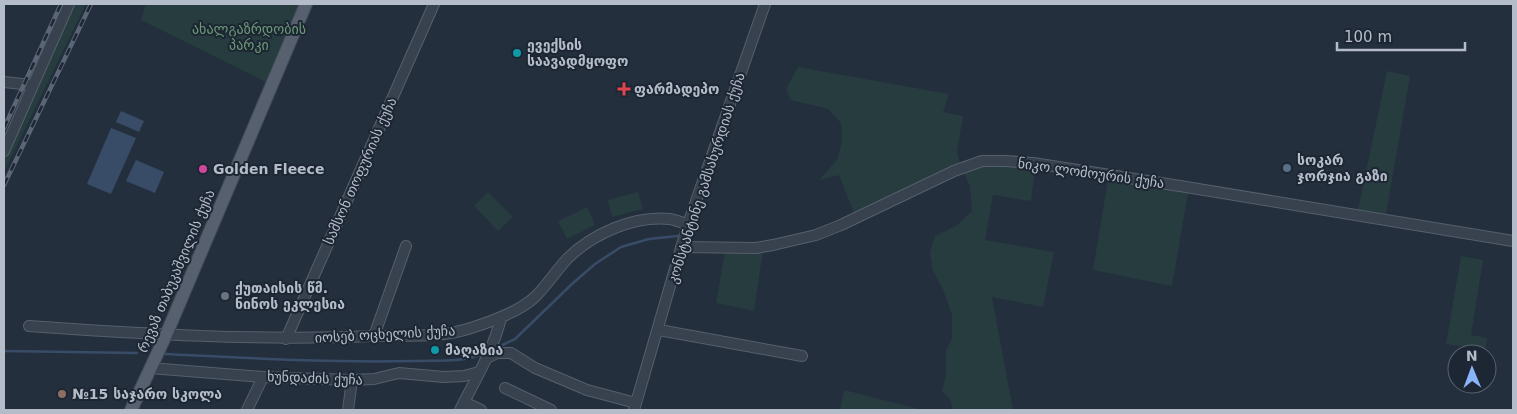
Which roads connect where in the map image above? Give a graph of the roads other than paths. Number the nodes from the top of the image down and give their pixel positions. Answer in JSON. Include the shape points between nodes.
{"nodes":[{"id":1,"x":69,"y":4,"type":"edge"},
{"id":2,"x":306,"y":4,"type":"edge"},
{"id":3,"x":434,"y":4,"type":"edge"},
{"id":4,"x":765,"y":4,"type":"edge"},
{"id":5,"x":4,"y":82,"type":"edge"},
{"id":6,"x":32,"y":85,"type":"junction"},
{"id":7,"x":4,"y":151,"type":"edge"},
{"id":8,"x":688,"y":224,"type":"junction"},
{"id":9,"x":1513,"y":241,"type":"edge"},
{"id":10,"x":406,"y":246,"type":"dead end"},
{"id":11,"x":681,"y":247,"type":"junction"},
{"id":12,"x":501,"y":318,"type":"junction"},
{"id":13,"x":29,"y":326,"type":"dead end"},
{"id":14,"x":659,"y":330,"type":"junction"},
{"id":15,"x":166,"y":335,"type":"junction"},
{"id":16,"x":374,"y":336,"type":"junction"},
{"id":17,"x":286,"y":339,"type":"junction"},
{"id":18,"x":802,"y":356,"type":"dead end"},
{"id":19,"x":489,"y":357,"type":"junction"},
{"id":20,"x":150,"y":368,"type":"junction"},
{"id":21,"x":479,"y":372,"type":"junction"},
{"id":22,"x":263,"y":377,"type":"junction"},
{"id":23,"x":352,"y":380,"type":"junction"},
{"id":24,"x":505,"y":388,"type":"dead end"},
{"id":25,"x":462,"y":406,"type":"edge"},
{"id":26,"x":635,"y":407,"type":"edge"},
{"id":27,"x":131,"y":410,"type":"edge"},
{"id":28,"x":247,"y":410,"type":"edge"},
{"id":29,"x":348,"y":410,"type":"edge"},
{"id":30,"x":481,"y":410,"type":"edge"},
{"id":31,"x":551,"y":410,"type":"edge"}],
"edges":[{"from":1,"to":6,"type":"street"},
{"from":2,"to":15,"type":"main road","name":"რევაზ თაბუკაშვილის ქუჩა"},
{"from":3,"to":17,"type":"street","name":"სამსონ თოფურიას ქუჩა"},
{"from":4,"to":8,"type":"street","name":"კონსტანტინე გამსახურდიას ქუჩა"},
{"from":5,"to":6,"type":"street"},
{"from":6,"to":7,"type":"street"},
{"from":8,"to":11,"type":"street","name":"კონსტანტინე გამსახურდიას ქუჩა"},
{"from":8,"to":12,"type":"street","name":"იოსებ ოცხელის ქუჩა","via":[[671,219],[652,219],[630,222],[606,233],[585,244],[568,259],[534,298]]},
{"from":9,"to":11,"type":"street","name":"ნიკო ლომოურის ქუჩა","via":[[1033,163],[982,161],[816,235],[756,248]]},
{"from":10,"to":16,"type":"street"},
{"from":11,"to":14,"type":"street","name":"კონსტანტინე გამსახურდიას ქუჩა"},
{"from":12,"to":16,"type":"street","name":"იოსებ ოცხელის ქუჩა","via":[[469,329],[434,334]]},
{"from":12,"to":19,"type":"street"},
{"from":13,"to":15,"type":"street","name":"იოსებ ოცხელის ქუჩა"},
{"from":14,"to":18,"type":"street"},
{"from":14,"to":26,"type":"street","name":"კონსტანტინე გამსახურდიას ქუჩა"},
{"from":15,"to":17,"type":"street","name":"იოსებ ოცხელის ქუჩა"},
{"from":15,"to":20,"type":"main road","name":"რევაზ თაბუკაშვილის ქუჩა"},
{"from":16,"to":17,"type":"street","name":"იოსებ ოცხელის ქუჩა"},
{"from":19,"to":21,"type":"street"},
{"from":19,"to":26,"type":"street","via":[[497,353],[511,353],[535,368]]},
{"from":20,"to":22,"type":"street","name":"ხუნდაძის ქუჩა"},
{"from":20,"to":27,"type":"main road","name":"რევაზ თაბუკაშვილის ქუჩა"},
{"from":21,"to":23,"type":"street","name":"ხუნდაძის ქუჩა","via":[[464,376],[399,373],[374,380]]},
{"from":21,"to":25,"type":"street"},
{"from":22,"to":23,"type":"street","name":"ხუნდაძის ქუჩა"},
{"from":22,"to":28,"type":"street"},
{"from":23,"to":29,"type":"street"},
{"from":24,"to":31,"type":"street"},
{"from":25,"to":30,"type":"street"}]}
